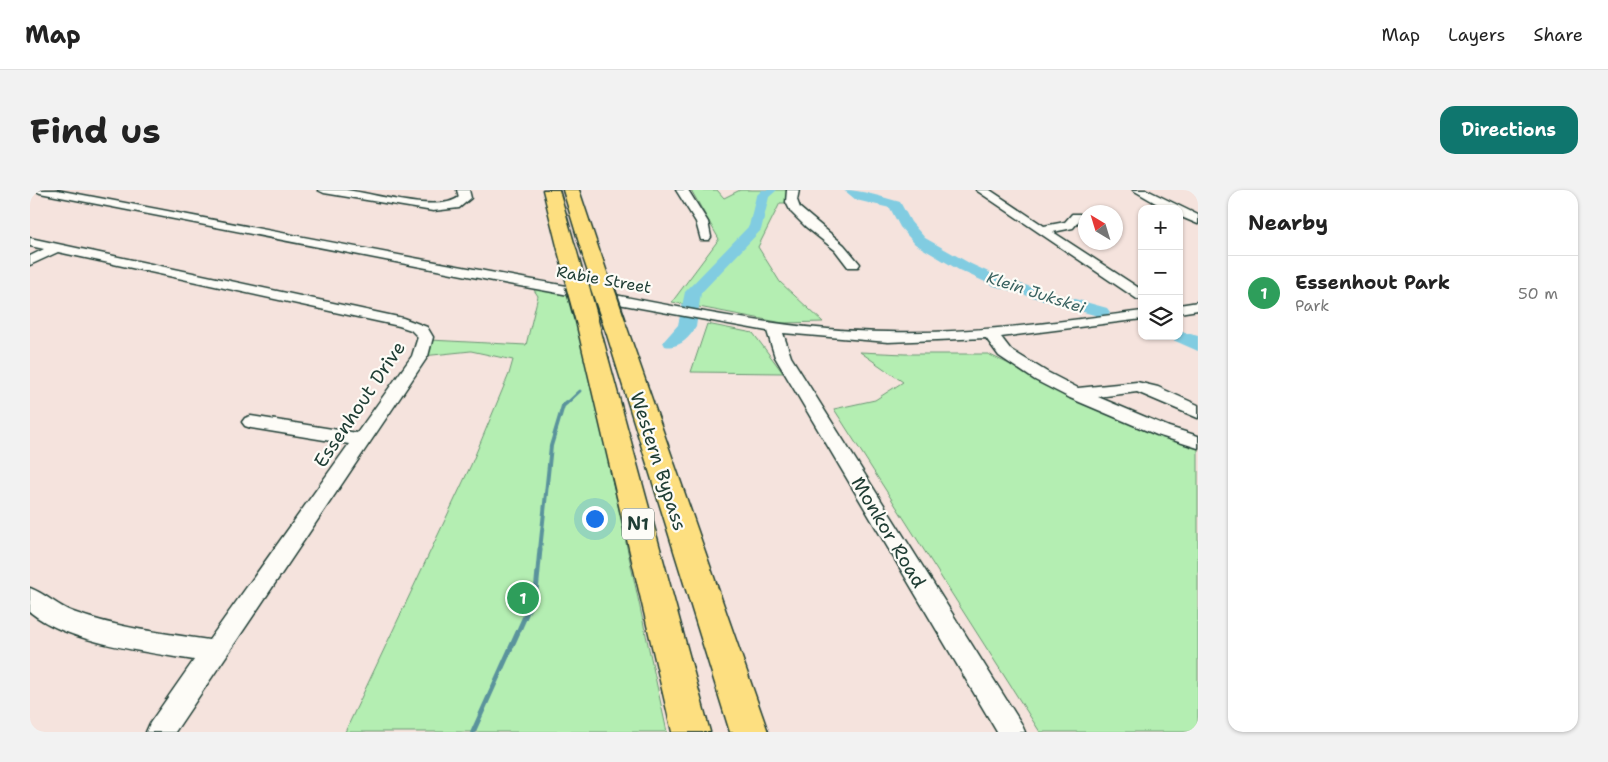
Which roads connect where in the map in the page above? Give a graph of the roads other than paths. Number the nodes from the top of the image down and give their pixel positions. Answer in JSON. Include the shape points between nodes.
{"nodes":[{"id":1,"x":40,"y":190,"type":"edge"},
{"id":2,"x":52,"y":190,"type":"edge"},
{"id":3,"x":324,"y":190,"type":"edge"},
{"id":4,"x":464,"y":190,"type":"edge"},
{"id":5,"x":551,"y":190,"type":"edge"},
{"id":6,"x":571,"y":190,"type":"edge"},
{"id":7,"x":682,"y":190,"type":"edge"},
{"id":8,"x":793,"y":190,"type":"edge"},
{"id":9,"x":982,"y":190,"type":"edge"},
{"id":10,"x":1139,"y":190,"type":"edge"},
{"id":11,"x":66,"y":194,"type":"junction"},
{"id":12,"x":1167,"y":205,"type":"edge"},
{"id":13,"x":1183,"y":213,"type":"edge"},
{"id":14,"x":1076,"y":217,"type":"dead end"},
{"id":15,"x":1198,"y":220,"type":"edge"},
{"id":16,"x":1042,"y":230,"type":"junction"},
{"id":17,"x":705,"y":237,"type":"dead end"},
{"id":18,"x":30,"y":242,"type":"edge"},
{"id":19,"x":56,"y":248,"type":"junction"},
{"id":20,"x":30,"y":261,"type":"edge"},
{"id":21,"x":853,"y":264,"type":"dead end"},
{"id":22,"x":1140,"y":295,"type":"edge"},
{"id":23,"x":1198,"y":306,"type":"edge"},
{"id":24,"x":1183,"y":308,"type":"edge"},
{"id":25,"x":1138,"y":316,"type":"edge"},
{"id":26,"x":774,"y":328,"type":"junction"},
{"id":27,"x":991,"y":334,"type":"junction"},
{"id":28,"x":1076,"y":394,"type":"junction"},
{"id":29,"x":1198,"y":412,"type":"edge"},
{"id":30,"x":251,"y":422,"type":"dead end"},
{"id":31,"x":361,"y":440,"type":"junction"},
{"id":32,"x":1198,"y":442,"type":"edge"},
{"id":33,"x":30,"y":598,"type":"edge"},
{"id":34,"x":212,"y":652,"type":"junction"},
{"id":35,"x":158,"y":732,"type":"edge"},
{"id":36,"x":691,"y":732,"type":"edge"},
{"id":37,"x":748,"y":732,"type":"edge"},
{"id":38,"x":1012,"y":732,"type":"edge"}],
"edges":[{"from":1,"to":11,"type":"street","name":"Rabie Street"},
{"from":2,"to":11,"type":"street","name":"Rabie Street"},
{"from":3,"to":4,"type":"street","via":[[441,208],[462,201]]},
{"from":5,"to":36,"type":"highway","name":"Western Bypass","number":"N1","bridge":true},
{"from":6,"to":37,"type":"highway","name":"Western Bypass","number":"N1","bridge":true},
{"from":7,"to":17,"type":"street","via":[[702,222]]},
{"from":8,"to":21,"type":"street","via":[[792,202],[797,212],[844,251]]},
{"from":9,"to":16,"type":"street"},
{"from":10,"to":12,"type":"street"},
{"from":11,"to":26,"type":"street","name":"Rabie Street"},
{"from":13,"to":15,"type":"street"},
{"from":14,"to":16,"type":"street","via":[[1069,225]]},
{"from":16,"to":22,"type":"street"},
{"from":18,"to":19,"type":"street","name":"Essenhout Drive"},
{"from":19,"to":20,"type":"street"},
{"from":19,"to":31,"type":"street","name":"Essenhout Drive","via":[[420,328],[426,334],[423,350]]},
{"from":23,"to":24,"type":"street"},
{"from":25,"to":27,"type":"street","name":"Rabie Street"},
{"from":26,"to":27,"type":"street","name":"Rabie Street","via":[[849,336]]},
{"from":26,"to":38,"type":"street","name":"Monkor Road","via":[[783,357]]},
{"from":27,"to":28,"type":"street","via":[[1011,357]]},
{"from":28,"to":29,"type":"street","via":[[1137,387]]},
{"from":28,"to":32,"type":"street","via":[[1163,431]]},
{"from":30,"to":31,"type":"street"},
{"from":31,"to":34,"type":"street","name":"Essenhout Drive"},
{"from":33,"to":34,"type":"street","via":[[52,614],[118,636]]},
{"from":34,"to":35,"type":"street","name":"Essenhout Drive"}]}
